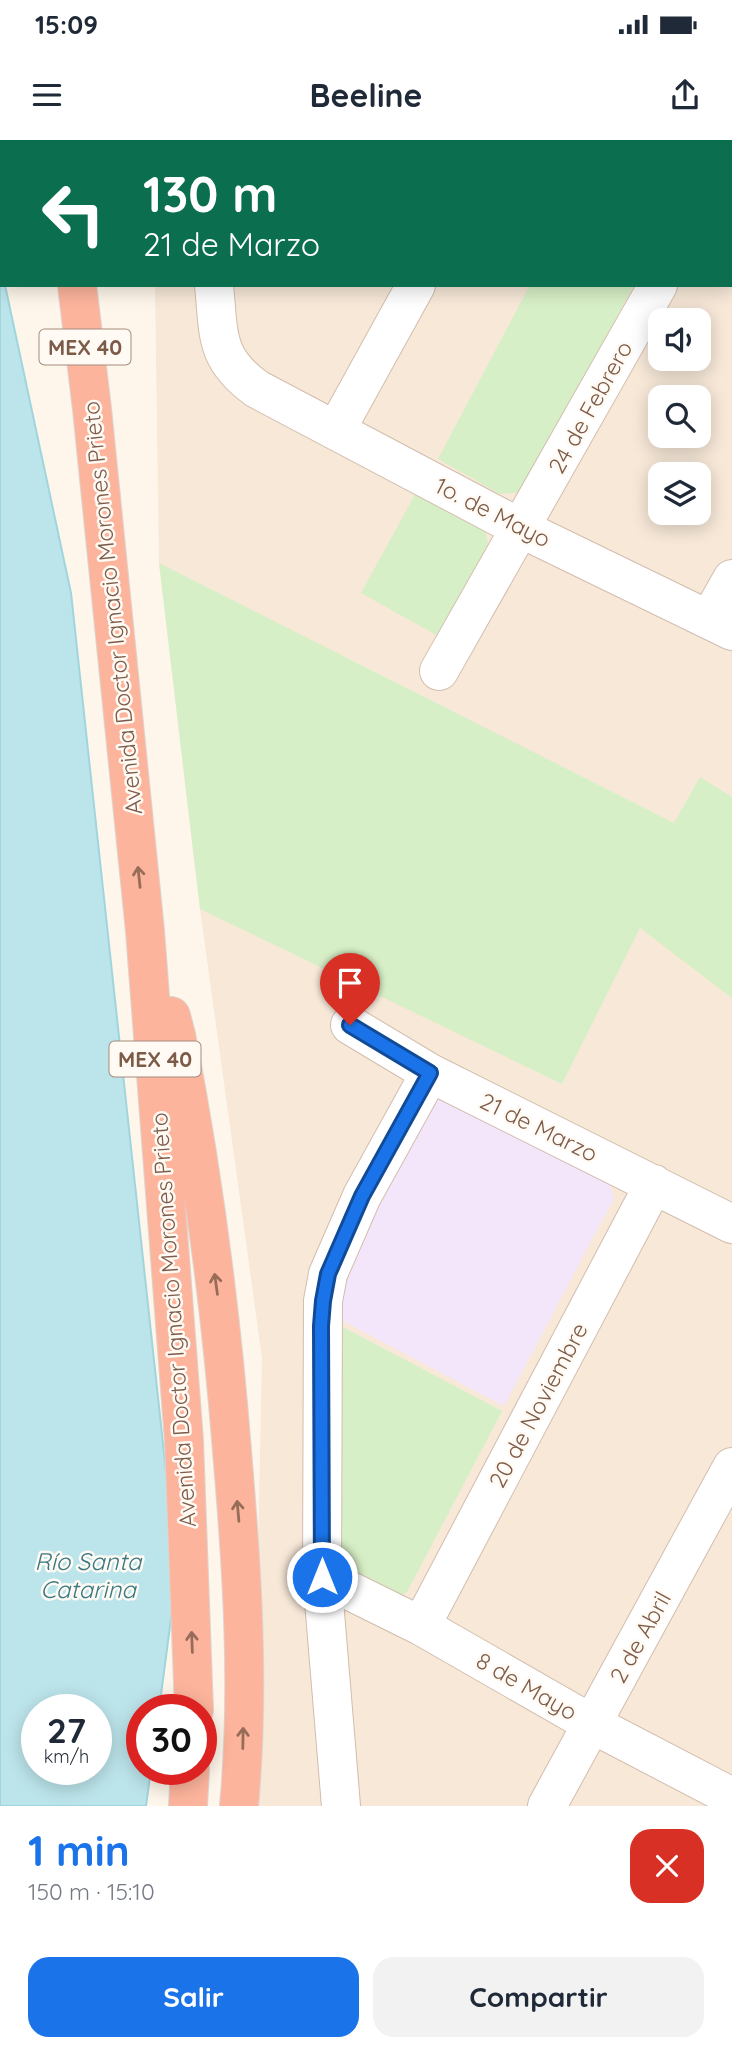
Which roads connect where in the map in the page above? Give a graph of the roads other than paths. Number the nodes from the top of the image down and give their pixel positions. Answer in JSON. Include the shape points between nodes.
{"nodes":[{"id":1,"x":77,"y":287,"type":"edge"},
{"id":2,"x":91,"y":287,"type":"edge"},
{"id":3,"x":214,"y":287,"type":"edge"},
{"id":4,"x":415,"y":287,"type":"edge"},
{"id":5,"x":657,"y":287,"type":"edge"},
{"id":6,"x":92,"y":409,"type":"junction"},
{"id":7,"x":336,"y":430,"type":"junction"},
{"id":8,"x":522,"y":528,"type":"junction"},
{"id":9,"x":732,"y":579,"type":"edge"},
{"id":10,"x":721,"y":624,"type":"edge"},
{"id":11,"x":439,"y":671,"type":"dead end"},
{"id":12,"x":145,"y":931,"type":"junction"},
{"id":13,"x":350,"y":1025,"type":"dead end"},
{"id":14,"x":430,"y":1073,"type":"junction"},
{"id":15,"x":654,"y":1184,"type":"junction"},
{"id":16,"x":732,"y":1224,"type":"edge"},
{"id":17,"x":732,"y":1467,"type":"edge"},
{"id":18,"x":322,"y":1577,"type":"junction"},
{"id":19,"x":421,"y":1626,"type":"junction"},
{"id":20,"x":193,"y":1694,"type":"edge"},
{"id":21,"x":592,"y":1724,"type":"junction"},
{"id":22,"x":189,"y":1785,"type":"edge"},
{"id":23,"x":732,"y":1797,"type":"edge"},
{"id":24,"x":188,"y":1806,"type":"edge"},
{"id":25,"x":239,"y":1806,"type":"edge"},
{"id":26,"x":341,"y":1806,"type":"edge"},
{"id":27,"x":547,"y":1806,"type":"edge"}],
"edges":[{"from":1,"to":6,"type":"highway","name":"Avenida Doctor Ignacio Morones Prieto","number":"MEX 40"},
{"from":2,"to":6,"type":"highway"},
{"from":3,"to":7,"type":"street","name":"1o. de Mayo","via":[[221,346],[228,363],[257,389]]},
{"from":4,"to":7,"type":"street"},
{"from":5,"to":8,"type":"street","name":"24 de Febrero"},
{"from":12,"to":6,"type":"highway","name":"Avenida Doctor Ignacio Morones Prieto","number":"MEX 40","one_way":true},
{"from":7,"to":8,"type":"street","name":"1o. de Mayo"},
{"from":8,"to":10,"type":"street","name":"1o. de Mayo"},
{"from":8,"to":11,"type":"street","name":"24 de Febrero"},
{"from":9,"to":10,"type":"street"},
{"from":20,"to":12,"type":"highway","name":"Avenida Doctor Ignacio Morones Prieto","number":"MEX 40","one_way":true,"via":[[184,1441]]},
{"from":25,"to":12,"type":"highway","name":"Avenida Doctor Ignacio Morones Prieto","number":"MEX 40","one_way":true,"via":[[244,1686],[240,1538],[222,1334],[186,1082]]},
{"from":13,"to":14,"type":"street","name":"21 de Marzo"},
{"from":14,"to":15,"type":"street","name":"21 de Marzo"},
{"from":14,"to":18,"type":"street","via":[[362,1196],[325,1286]]},
{"from":15,"to":16,"type":"street","name":"21 de Marzo"},
{"from":15,"to":19,"type":"street","name":"20 de Noviembre"},
{"from":17,"to":21,"type":"street","name":"2 de Abril"},
{"from":18,"to":19,"type":"street","name":"8 de Mayo"},
{"from":18,"to":26,"type":"street"},
{"from":19,"to":21,"type":"street","name":"8 de Mayo"},
{"from":21,"to":23,"type":"street","name":"8 de Mayo"},
{"from":21,"to":27,"type":"street","name":"2 de Abril"},
{"from":22,"to":24,"type":"highway"}]}
